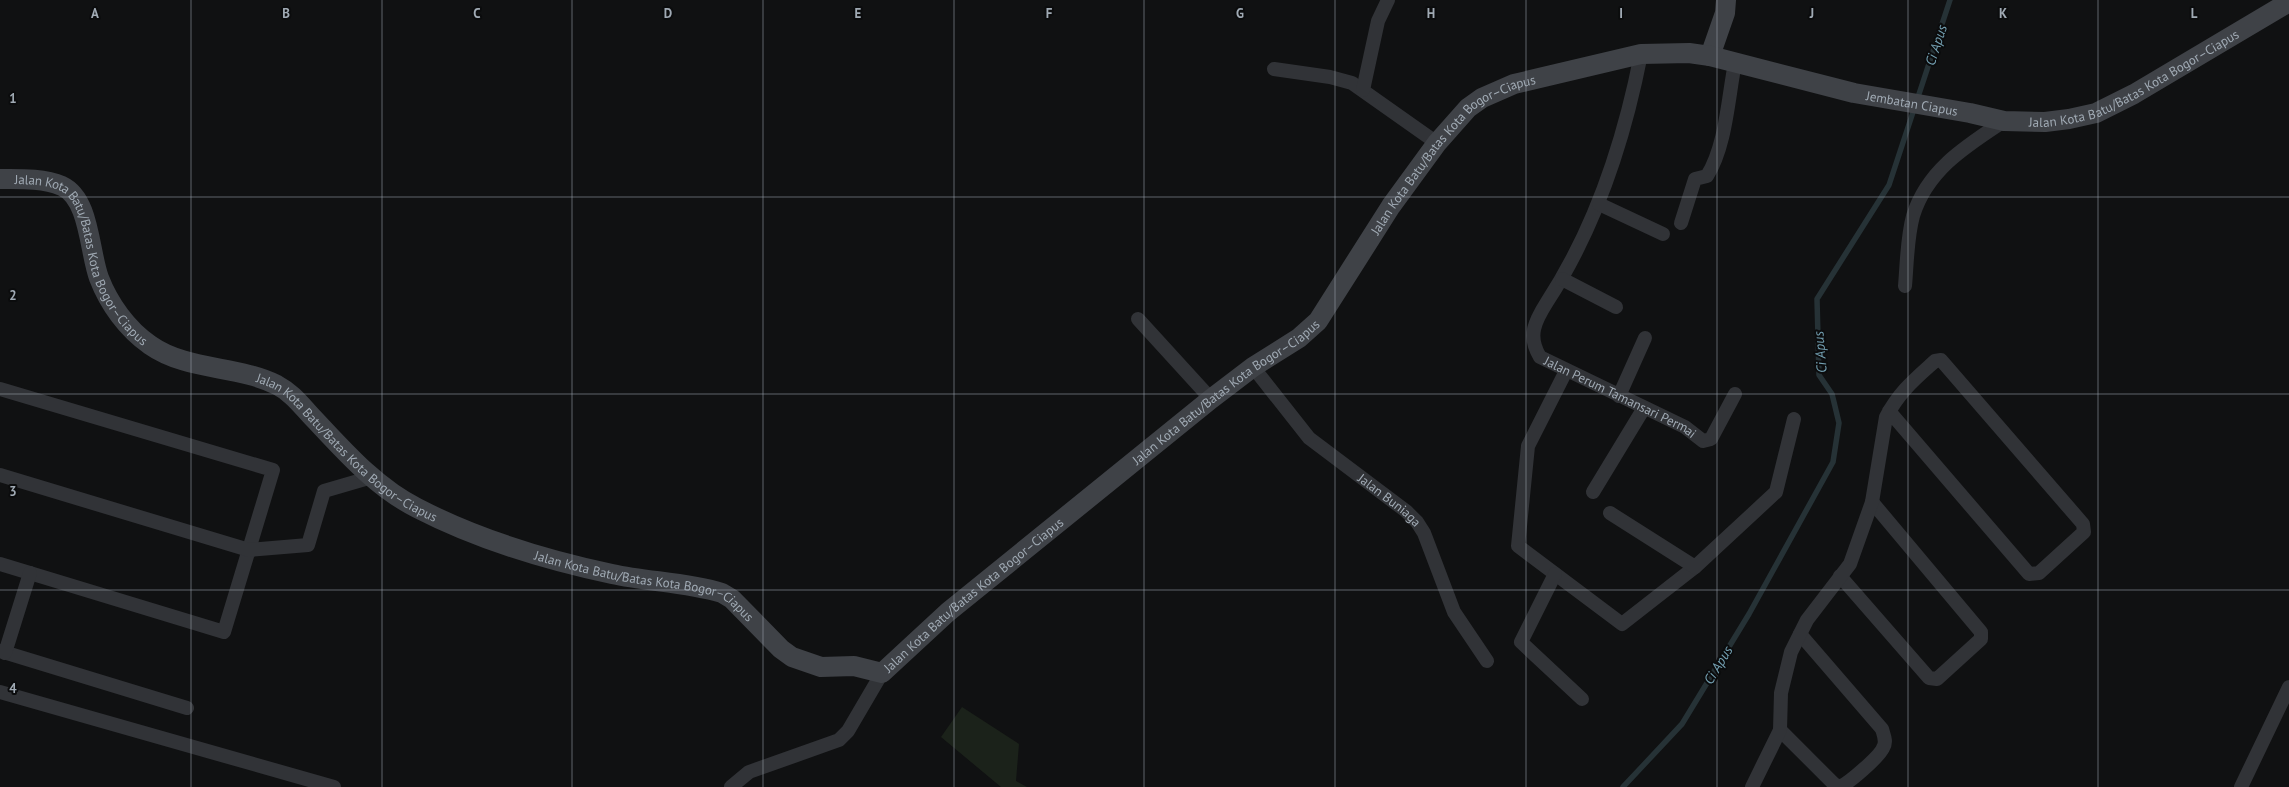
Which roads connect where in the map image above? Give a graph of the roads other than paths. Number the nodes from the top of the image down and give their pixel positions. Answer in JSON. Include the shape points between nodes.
{"nodes":[{"id":1,"x":1388,"y":0,"type":"edge"},
{"id":2,"x":1726,"y":0,"type":"edge"},
{"id":3,"x":2289,"y":2,"type":"edge"},
{"id":4,"x":1641,"y":54,"type":"junction"},
{"id":5,"x":1710,"y":56,"type":"junction"},
{"id":6,"x":1735,"y":63,"type":"junction"},
{"id":7,"x":1274,"y":69,"type":"dead end"},
{"id":8,"x":1363,"y":90,"type":"junction"},
{"id":9,"x":1854,"y":93,"type":"joint"},
{"id":10,"x":1970,"y":113,"type":"joint"},
{"id":11,"x":2004,"y":121,"type":"junction"},
{"id":12,"x":1436,"y":143,"type":"junction"},
{"id":13,"x":0,"y":179,"type":"edge"},
{"id":14,"x":1599,"y":204,"type":"junction"},
{"id":15,"x":1681,"y":222,"type":"dead end"},
{"id":16,"x":1662,"y":234,"type":"dead end"},
{"id":17,"x":1562,"y":279,"type":"junction"},
{"id":18,"x":1905,"y":286,"type":"dead end"},
{"id":19,"x":1616,"y":307,"type":"dead end"},
{"id":20,"x":1138,"y":319,"type":"dead end"},
{"id":21,"x":1645,"y":338,"type":"dead end"},
{"id":22,"x":1253,"y":367,"type":"junction"},
{"id":23,"x":1566,"y":371,"type":"junction"},
{"id":24,"x":0,"y":388,"type":"edge"},
{"id":25,"x":1735,"y":394,"type":"dead end"},
{"id":26,"x":1618,"y":396,"type":"junction"},
{"id":27,"x":1210,"y":399,"type":"junction"},
{"id":28,"x":1644,"y":408,"type":"junction"},
{"id":29,"x":1889,"y":411,"type":"junction"},
{"id":30,"x":1794,"y":419,"type":"dead end"},
{"id":31,"x":0,"y":476,"type":"edge"},
{"id":32,"x":372,"y":477,"type":"junction"},
{"id":33,"x":1593,"y":492,"type":"dead end"},
{"id":34,"x":1872,"y":502,"type":"junction"},
{"id":35,"x":1610,"y":513,"type":"dead end"},
{"id":36,"x":249,"y":550,"type":"junction"},
{"id":37,"x":0,"y":564,"type":"edge"},
{"id":38,"x":1695,"y":568,"type":"junction"},
{"id":39,"x":30,"y":573,"type":"junction"},
{"id":40,"x":1554,"y":574,"type":"junction"},
{"id":41,"x":1840,"y":576,"type":"junction"},
{"id":42,"x":1800,"y":634,"type":"junction"},
{"id":43,"x":3,"y":652,"type":"edge"},
{"id":44,"x":1487,"y":661,"type":"dead end"},
{"id":45,"x":882,"y":673,"type":"junction"},
{"id":46,"x":2289,"y":687,"type":"edge"},
{"id":47,"x":0,"y":692,"type":"edge"},
{"id":48,"x":1582,"y":699,"type":"dead end"},
{"id":49,"x":187,"y":708,"type":"dead end"},
{"id":50,"x":1780,"y":730,"type":"junction"},
{"id":51,"x":334,"y":787,"type":"edge"},
{"id":52,"x":731,"y":787,"type":"edge"},
{"id":53,"x":1752,"y":787,"type":"edge"},
{"id":54,"x":2241,"y":787,"type":"edge"}],
"edges":[{"from":1,"to":8,"type":"street","via":[[1378,21]]},
{"from":2,"to":5,"type":"main road","via":[[1725,13]]},
{"from":3,"to":11,"type":"main road","name":"Jalan Kota Batu/Batas Kota Bogor–Ciapus","via":[[2189,62],[2096,113],[2069,120]]},
{"from":4,"to":5,"type":"main road","name":"Jalan Kota Batu/Batas Kota Bogor–Ciapus","via":[[1673,52]]},
{"from":4,"to":12,"type":"main road","name":"Jalan Kota Batu/Batas Kota Bogor–Ciapus","via":[[1533,78],[1496,91],[1468,108]]},
{"from":4,"to":14,"type":"street","name":"Jalan Perum Tamansari Permai","via":[[1630,112]]},
{"from":5,"to":6,"type":"main road","name":"Jalan Kota Batu/Batas Kota Bogor–Ciapus"},
{"from":6,"to":9,"type":"main road","name":"Jalan Kota Batu/Batas Kota Bogor–Ciapus"},
{"from":6,"to":15,"type":"street","via":[[1718,149],[1707,176],[1695,179]]},
{"from":7,"to":8,"type":"street","via":[[1343,80]]},
{"from":8,"to":12,"type":"street"},
{"from":9,"to":10,"type":"main road","name":"Jembatan Ciapus"},
{"from":10,"to":11,"type":"main road","name":"Jalan Kota Batu/Batas Kota Bogor–Ciapus"},
{"from":11,"to":18,"type":"street","via":[[1954,157],[1933,177],[1922,194],[1912,225]]},
{"from":12,"to":22,"type":"main road","name":"Jalan Kota Batu/Batas Kota Bogor–Ciapus","via":[[1391,206],[1318,321],[1299,338]]},
{"from":13,"to":32,"type":"main road","name":"Jalan Kota Batu/Batas Kota Bogor–Ciapus","via":[[48,182],[62,186],[78,199],[104,290],[138,336],[152,346],[189,362],[261,378],[294,395],[314,420]]},
{"from":14,"to":16,"type":"street"},
{"from":14,"to":17,"type":"street","name":"Jalan Perum Tamansari Permai"},
{"from":17,"to":19,"type":"street"},
{"from":17,"to":23,"type":"street","name":"Jalan Perum Tamansari Permai","via":[[1534,322],[1533,346],[1540,357]]},
{"from":20,"to":27,"type":"street"},
{"from":21,"to":26,"type":"street"},
{"from":22,"to":27,"type":"main road","name":"Jalan Kota Batu/Batas Kota Bogor–Ciapus"},
{"from":22,"to":44,"type":"street","name":"Jalan Buniaga","via":[[1309,438],[1417,522],[1424,533],[1454,612]]},
{"from":23,"to":26,"type":"street","name":"Jalan Perum Tamansari Permai"},
{"from":23,"to":40,"type":"street","via":[[1528,446],[1518,546]]},
{"from":24,"to":36,"type":"street","via":[[273,470]]},
{"from":25,"to":28,"type":"street","name":"Jalan Perum Tamansari Permai","via":[[1716,432],[1711,439],[1703,441],[1685,428]]},
{"from":26,"to":28,"type":"street","name":"Jalan Perum Tamansari Permai"},
{"from":27,"to":45,"type":"main road","name":"Jalan Kota Batu/Batas Kota Bogor–Ciapus","via":[[948,612]]},
{"from":28,"to":33,"type":"street"},
{"from":29,"to":29,"type":"street","via":[[1899,394],[1935,361],[1941,360],[2083,524],[2084,532],[2039,573],[2029,574]]},
{"from":29,"to":34,"type":"street"},
{"from":30,"to":38,"type":"street","via":[[1776,492]]},
{"from":31,"to":36,"type":"street"},
{"from":32,"to":36,"type":"street","via":[[324,491],[308,545]]},
{"from":32,"to":45,"type":"main road","name":"Jalan Kota Batu/Batas Kota Bogor–Ciapus","via":[[416,508],[490,540],[612,574],[722,593],[737,603],[781,649],[807,664],[821,667],[854,666]]},
{"from":34,"to":41,"type":"street","via":[[1850,564]]},
{"from":34,"to":41,"type":"street","via":[[1981,632],[1981,639],[1937,679],[1930,678]]},
{"from":35,"to":38,"type":"street"},
{"from":36,"to":39,"type":"street","via":[[224,632]]},
{"from":37,"to":39,"type":"street"},
{"from":38,"to":40,"type":"street","via":[[1622,624]]},
{"from":39,"to":43,"type":"street"},
{"from":40,"to":48,"type":"street","via":[[1521,642]]},
{"from":41,"to":42,"type":"street","via":[[1807,620]]},
{"from":42,"to":50,"type":"street","via":[[1791,652],[1781,693]]},
{"from":42,"to":50,"type":"street","via":[[1882,730],[1886,740],[1883,749],[1849,782],[1840,786],[1834,784]]},
{"from":43,"to":49,"type":"street"},
{"from":45,"to":52,"type":"street","via":[[848,731],[839,740],[749,772]]},
{"from":46,"to":54,"type":"street"},
{"from":47,"to":51,"type":"street"},
{"from":50,"to":53,"type":"street"}]}
